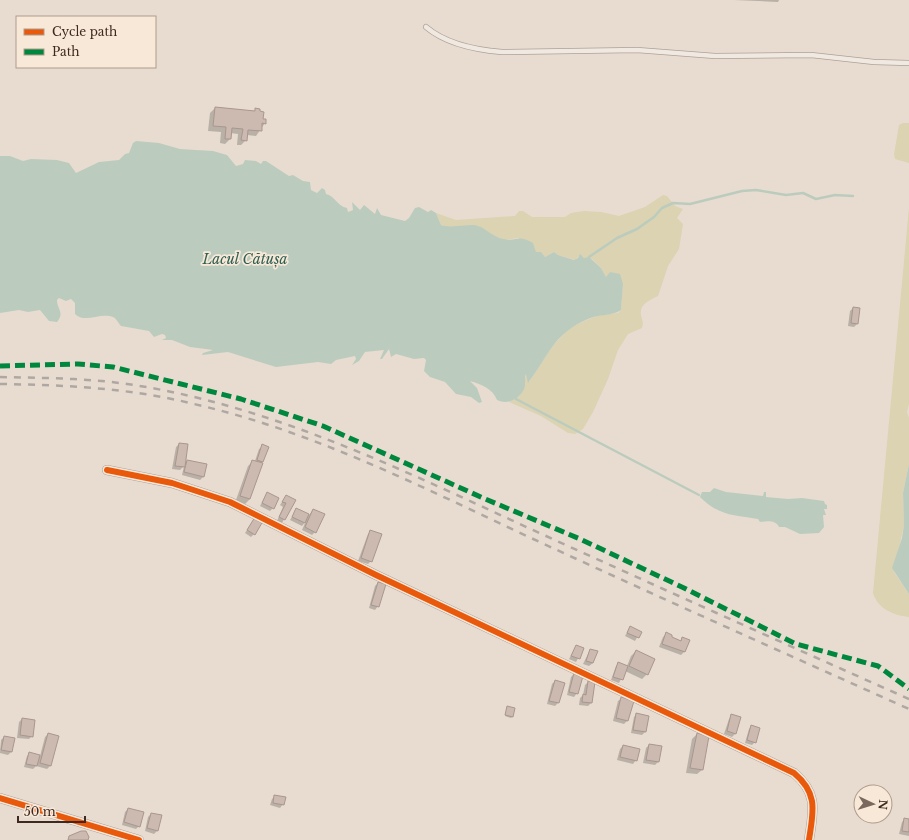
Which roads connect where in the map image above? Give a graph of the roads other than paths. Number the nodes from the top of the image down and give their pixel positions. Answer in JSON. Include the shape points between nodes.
{"nodes":[{"id":1,"x":426,"y":27,"type":"dead end"},
{"id":2,"x":909,"y":63,"type":"edge"},
{"id":3,"x":107,"y":470,"type":"dead end"},
{"id":4,"x":0,"y":798,"type":"edge"},
{"id":5,"x":139,"y":840,"type":"edge"},
{"id":6,"x":809,"y":840,"type":"edge"}],
"edges":[{"from":1,"to":2,"type":"lane","via":[[458,43],[502,52],[637,50],[715,56],[811,55]]},
{"from":3,"to":6,"type":"street","via":[[172,483],[230,502],[390,582],[794,773],[808,789],[813,802]]},
{"from":4,"to":5,"type":"street"}]}
